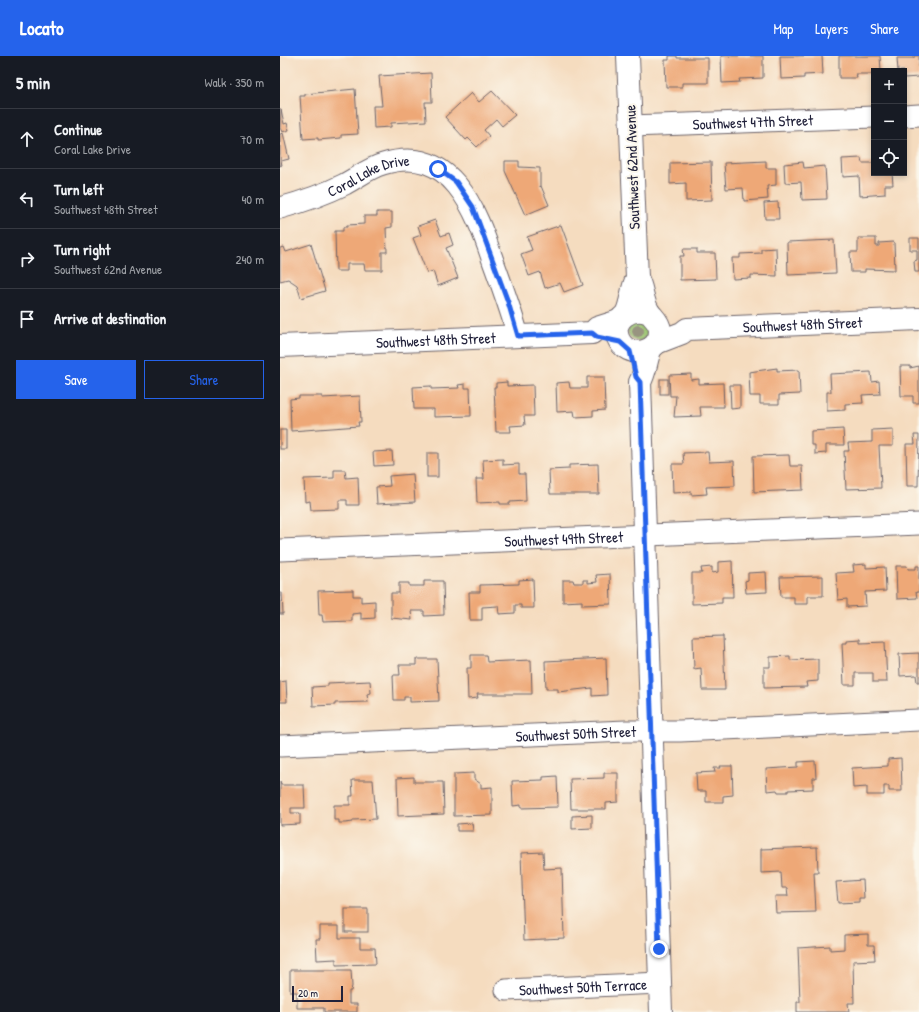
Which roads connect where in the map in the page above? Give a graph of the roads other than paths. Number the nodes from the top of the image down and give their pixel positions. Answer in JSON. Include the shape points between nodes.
{"nodes":[{"id":1,"x":628,"y":56,"type":"edge"},
{"id":2,"x":919,"y":115,"type":"edge"},
{"id":3,"x":907,"y":116,"type":"edge"},
{"id":4,"x":871,"y":117,"type":"edge"},
{"id":5,"x":631,"y":126,"type":"junction"},
{"id":6,"x":280,"y":208,"type":"edge"},
{"id":7,"x":637,"y":278,"type":"junction"},
{"id":8,"x":653,"y":316,"type":"junction"},
{"id":9,"x":919,"y":319,"type":"edge"},
{"id":10,"x":687,"y":329,"type":"junction"},
{"id":11,"x":518,"y":336,"type":"junction"},
{"id":12,"x":634,"y":337,"type":"junction"},
{"id":13,"x":280,"y":346,"type":"edge"},
{"id":14,"x":919,"y":524,"type":"edge"},
{"id":15,"x":646,"y":535,"type":"junction"},
{"id":16,"x":280,"y":550,"type":"edge"},
{"id":17,"x":919,"y":720,"type":"edge"},
{"id":18,"x":653,"y":731,"type":"junction"},
{"id":19,"x":280,"y":746,"type":"edge"},
{"id":20,"x":660,"y":983,"type":"junction"},
{"id":21,"x":506,"y":990,"type":"dead end"},
{"id":22,"x":661,"y":1012,"type":"edge"}],
"edges":[{"from":1,"to":5,"type":"street","name":"Southwest 62nd Avenue"},
{"from":2,"to":3,"type":"street"},
{"from":4,"to":5,"type":"street","name":"Southwest 47th Street"},
{"from":5,"to":7,"type":"street","name":"Southwest 62nd Avenue"},
{"from":6,"to":11,"type":"street","name":"Coral Lake Drive","via":[[330,190],[382,164],[410,160],[430,165],[456,182],[473,207]]},
{"from":7,"to":8,"type":"street","name":"Southwest 62nd Avenue"},
{"from":7,"to":12,"type":"street","name":"Southwest 62nd Avenue","via":[[633,285],[630,305]]},
{"from":8,"to":10,"type":"street","name":"Southwest 48th Street","via":[[682,324]]},
{"from":8,"to":12,"type":"street","name":"Southwest 62nd Avenue","via":[[660,330]]},
{"from":8,"to":12,"type":"street","name":"Southwest 48th Street","via":[[636,310]]},
{"from":9,"to":10,"type":"street","name":"Southwest 48th Street"},
{"from":10,"to":12,"type":"street","name":"Southwest 48th Street","via":[[682,333]]},
{"from":11,"to":12,"type":"street","name":"Southwest 48th Street","via":[[592,333],[597,337]]},
{"from":11,"to":13,"type":"street","name":"Southwest 48th Street"},
{"from":12,"to":15,"type":"street","name":"Southwest 62nd Avenue","via":[[646,359],[640,382]]},
{"from":14,"to":15,"type":"street","name":"Southwest 49th Street"},
{"from":15,"to":16,"type":"street","name":"Southwest 49th Street"},
{"from":15,"to":18,"type":"street","name":"Southwest 62nd Avenue"},
{"from":17,"to":18,"type":"street","name":"Southwest 50th Street"},
{"from":18,"to":19,"type":"street","name":"Southwest 50th Street"},
{"from":18,"to":20,"type":"street","name":"Southwest 62nd Avenue"},
{"from":20,"to":21,"type":"street","name":"Southwest 50th Terrace"},
{"from":20,"to":22,"type":"street","name":"Southwest 62nd Avenue"}]}
